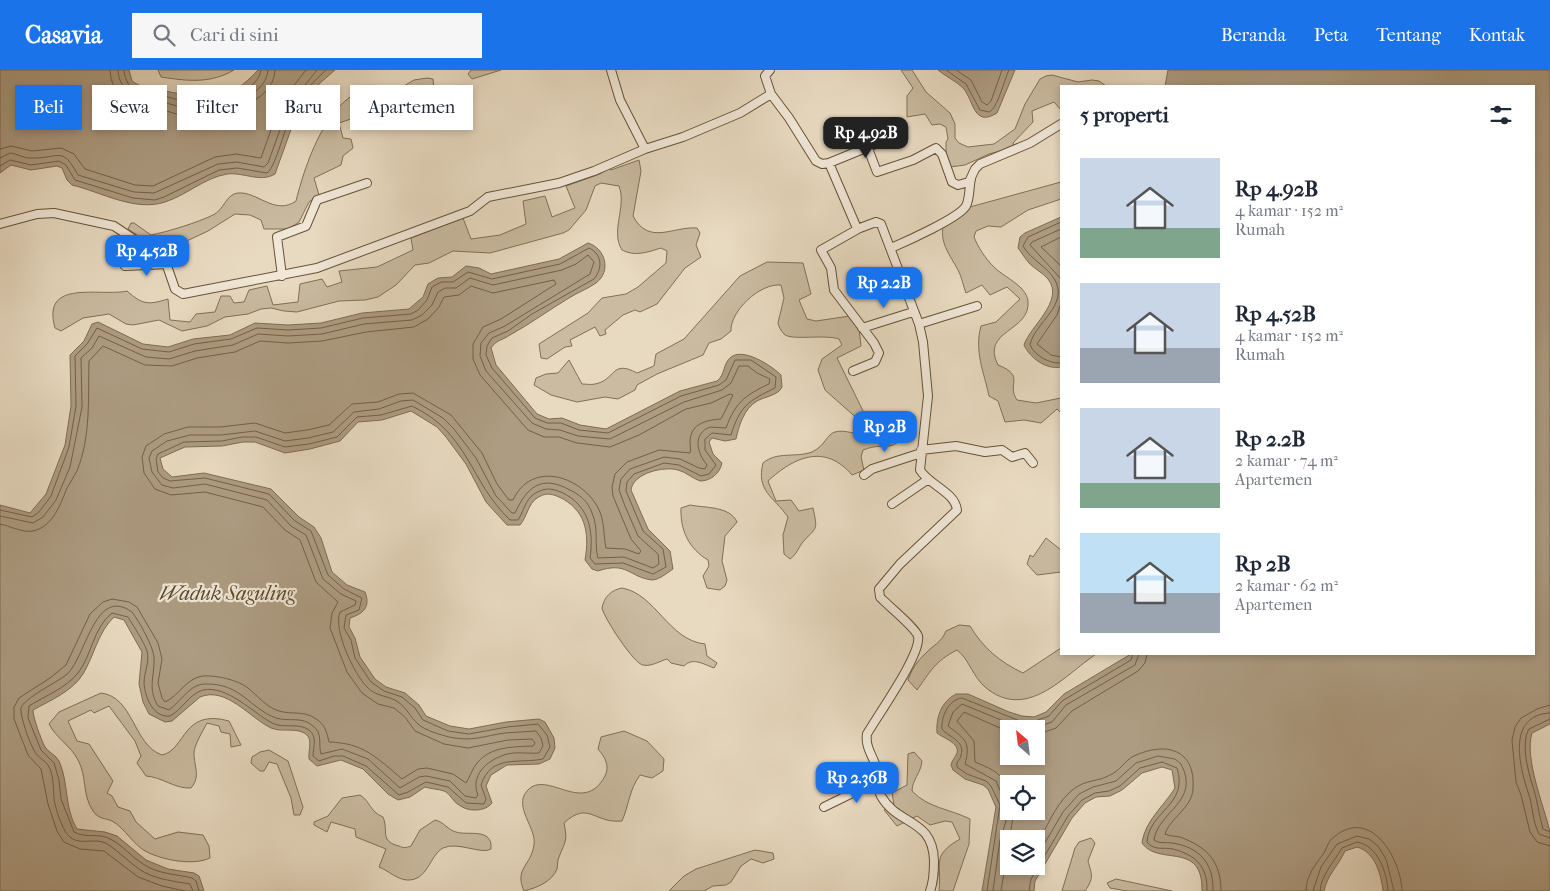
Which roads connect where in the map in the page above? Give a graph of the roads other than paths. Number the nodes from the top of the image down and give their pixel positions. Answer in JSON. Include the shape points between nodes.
{"nodes":[{"id":1,"x":611,"y":70,"type":"edge"},
{"id":2,"x":770,"y":70,"type":"edge"},
{"id":3,"x":771,"y":94,"type":"junction"},
{"id":4,"x":1060,"y":125,"type":"edge"},
{"id":5,"x":895,"y":136,"type":"dead end"},
{"id":6,"x":867,"y":146,"type":"junction"},
{"id":7,"x":645,"y":149,"type":"junction"},
{"id":8,"x":829,"y":163,"type":"junction"},
{"id":9,"x":971,"y":178,"type":"junction"},
{"id":10,"x":367,"y":183,"type":"dead end"},
{"id":11,"x":0,"y":224,"type":"edge"},
{"id":12,"x":858,"y":229,"type":"junction"},
{"id":13,"x":891,"y":248,"type":"junction"},
{"id":14,"x":168,"y":264,"type":"junction"},
{"id":15,"x":125,"y":266,"type":"dead end"},
{"id":16,"x":282,"y":276,"type":"junction"},
{"id":17,"x":977,"y":306,"type":"dead end"},
{"id":18,"x":913,"y":312,"type":"junction"},
{"id":19,"x":919,"y":324,"type":"junction"},
{"id":20,"x":862,"y":328,"type":"junction"},
{"id":21,"x":853,"y":371,"type":"dead end"},
{"id":22,"x":921,"y":451,"type":"junction"},
{"id":23,"x":1032,"y":463,"type":"dead end"},
{"id":24,"x":864,"y":476,"type":"dead end"},
{"id":25,"x":928,"y":480,"type":"junction"},
{"id":26,"x":892,"y":504,"type":"dead end"},
{"id":27,"x":879,"y":780,"type":"junction"},
{"id":28,"x":824,"y":808,"type":"dead end"},
{"id":29,"x":930,"y":891,"type":"edge"}],
"edges":[{"from":1,"to":7,"type":"street","via":[[620,100]]},
{"from":2,"to":3,"type":"street","via":[[764,80]]},
{"from":3,"to":7,"type":"street","via":[[720,122]]},
{"from":3,"to":8,"type":"street","via":[[816,161]]},
{"from":4,"to":9,"type":"street","via":[[1030,143],[980,164]]},
{"from":5,"to":6,"type":"street"},
{"from":6,"to":8,"type":"street"},
{"from":6,"to":9,"type":"street","via":[[877,172],[936,148],[942,154],[952,182],[963,184]]},
{"from":7,"to":16,"type":"street","via":[[559,183],[488,197],[464,214],[333,263]]},
{"from":8,"to":12,"type":"street"},
{"from":9,"to":13,"type":"street","via":[[967,202],[962,210]]},
{"from":10,"to":16,"type":"street","via":[[317,200],[306,226],[277,236]]},
{"from":11,"to":14,"type":"street","via":[[36,214],[54,213],[103,222],[114,226]]},
{"from":12,"to":13,"type":"street","via":[[880,223]]},
{"from":12,"to":20,"type":"street","via":[[822,250],[831,268],[834,290]]},
{"from":13,"to":18,"type":"street"},
{"from":14,"to":15,"type":"street"},
{"from":14,"to":16,"type":"street","via":[[175,289],[183,294]]},
{"from":17,"to":19,"type":"street"},
{"from":18,"to":19,"type":"street"},
{"from":18,"to":20,"type":"street"},
{"from":19,"to":22,"type":"street","via":[[928,396]]},
{"from":20,"to":21,"type":"street","via":[[877,347],[879,356],[875,362]]},
{"from":22,"to":23,"type":"street","via":[[956,446],[985,452],[998,450],[1012,458],[1025,453]]},
{"from":22,"to":24,"type":"street"},
{"from":22,"to":25,"type":"street","via":[[920,470]]},
{"from":25,"to":26,"type":"street"},
{"from":25,"to":27,"type":"street","via":[[954,500],[956,510],[879,589],[880,597],[915,631],[918,641],[911,662],[867,734],[866,744]]},
{"from":27,"to":28,"type":"street"},
{"from":27,"to":29,"type":"street","via":[[879,790],[887,804],[928,834],[934,851],[934,879]]}]}
